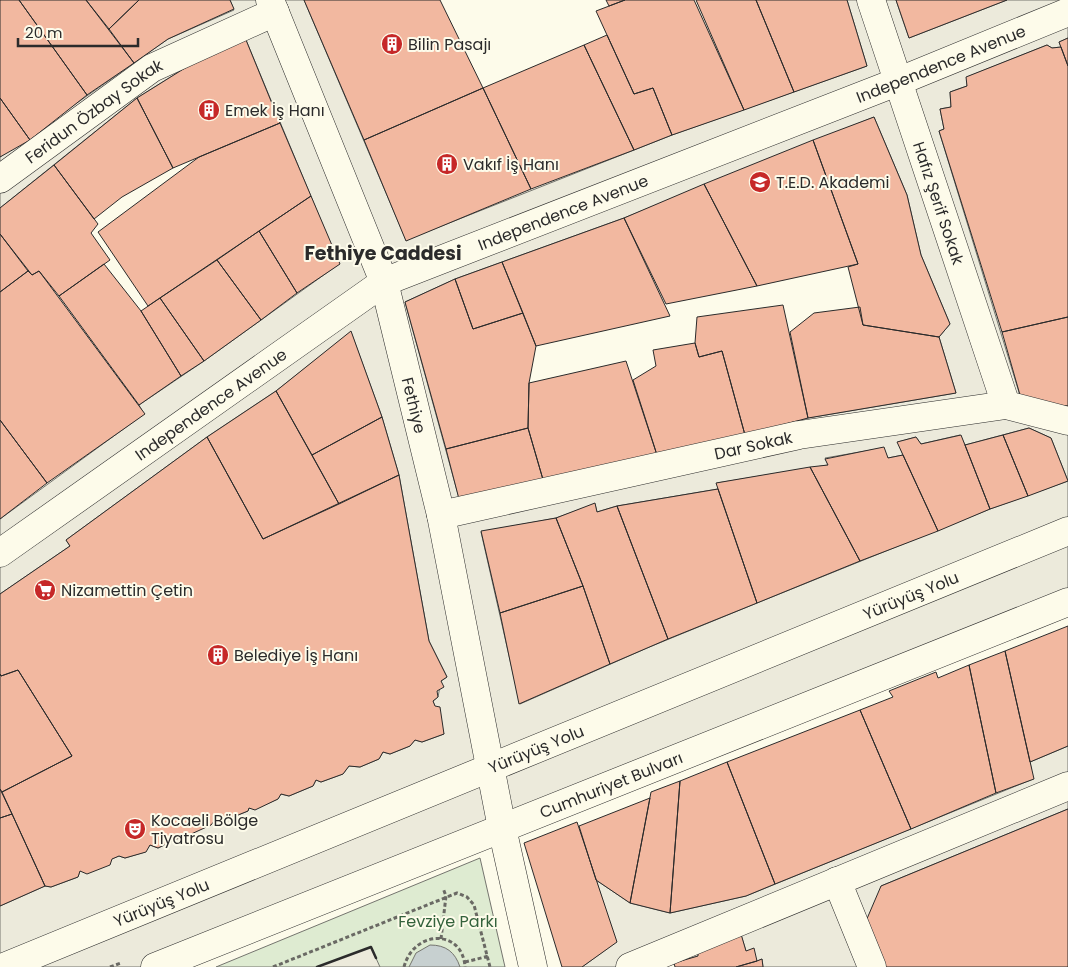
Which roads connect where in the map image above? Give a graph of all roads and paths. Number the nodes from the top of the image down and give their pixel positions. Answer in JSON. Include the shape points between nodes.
{"nodes":[{"id":1,"x":872,"y":0,"type":"edge"},
{"id":2,"x":272,"y":6,"type":"edge"},
{"id":3,"x":1068,"y":12,"type":"edge"},
{"id":4,"x":897,"y":82,"type":"junction"},
{"id":5,"x":0,"y":179,"type":"edge"},
{"id":6,"x":384,"y":282,"type":"junction"},
{"id":7,"x":1006,"y":405,"type":"junction"},
{"id":8,"x":1068,"y":421,"type":"edge"},
{"id":9,"x":441,"y":515,"type":"junction"},
{"id":10,"x":1068,"y":531,"type":"edge"},
{"id":11,"x":0,"y":553,"type":"edge"},
{"id":12,"x":1068,"y":602,"type":"edge"},
{"id":13,"x":490,"y":767,"type":"junction"},
{"id":14,"x":1068,"y":786,"type":"edge"},
{"id":15,"x":502,"y":828,"type":"junction"},
{"id":16,"x":837,"y":881,"type":"junction"},
{"id":17,"x":442,"y":883,"type":"dead end"},
{"id":18,"x":446,"y":896,"type":"junction"},
{"id":19,"x":442,"y":939,"type":"junction"},
{"id":20,"x":4,"y":967,"type":"edge"},
{"id":21,"x":155,"y":967,"type":"edge"},
{"id":22,"x":273,"y":967,"type":"edge"},
{"id":23,"x":404,"y":967,"type":"edge"},
{"id":24,"x":466,"y":967,"type":"edge"},
{"id":25,"x":490,"y":967,"type":"edge"},
{"id":26,"x":533,"y":967,"type":"edge"},
{"id":27,"x":630,"y":967,"type":"edge"},
{"id":28,"x":872,"y":967,"type":"edge"}],
"edges":[{"from":1,"to":4,"type":"street","name":"Hafız Şerif Sokak"},
{"from":2,"to":5,"type":"street","name":"Feridun Özbay Sokak","via":[[152,68]]},
{"from":2,"to":6,"type":"street","name":"Fethiye"},
{"from":3,"to":4,"type":"street","name":"Independence Avenue"},
{"from":4,"to":6,"type":"street","name":"Independence Avenue"},
{"from":4,"to":7,"type":"street","name":"Hafız Şerif Sokak"},
{"from":6,"to":9,"type":"street","name":"Fethiye"},
{"from":6,"to":11,"type":"street","name":"Independence Avenue"},
{"from":7,"to":8,"type":"street","name":"Dar Sokak"},
{"from":7,"to":9,"type":"street","name":"Dar Sokak","via":[[799,435]]},
{"from":9,"to":13,"type":"street","name":"Fethiye"},
{"from":10,"to":13,"type":"street","name":"Yürüyüş Yolu"},
{"from":12,"to":15,"type":"street","name":"Cumhuriyet Bulvarı"},
{"from":13,"to":15,"type":"street","name":"Fethiye"},
{"from":13,"to":20,"type":"street","name":"Yürüyüş Yolu"},
{"from":14,"to":16,"type":"street"},
{"from":15,"to":21,"type":"street","name":"Cumhuriyet Bulvarı"},
{"from":15,"to":26,"type":"street","name":"Fethiye"},
{"from":16,"to":27,"type":"street"},
{"from":16,"to":28,"type":"street"},
{"from":17,"to":18,"type":"path"},
{"from":18,"to":19,"type":"path"},
{"from":18,"to":22,"type":"path"},
{"from":18,"to":25,"type":"path","via":[[456,893],[468,897],[474,905]]},
{"from":19,"to":23,"type":"path","via":[[421,941],[406,957]]},
{"from":19,"to":24,"type":"path","via":[[462,954]]}]}
